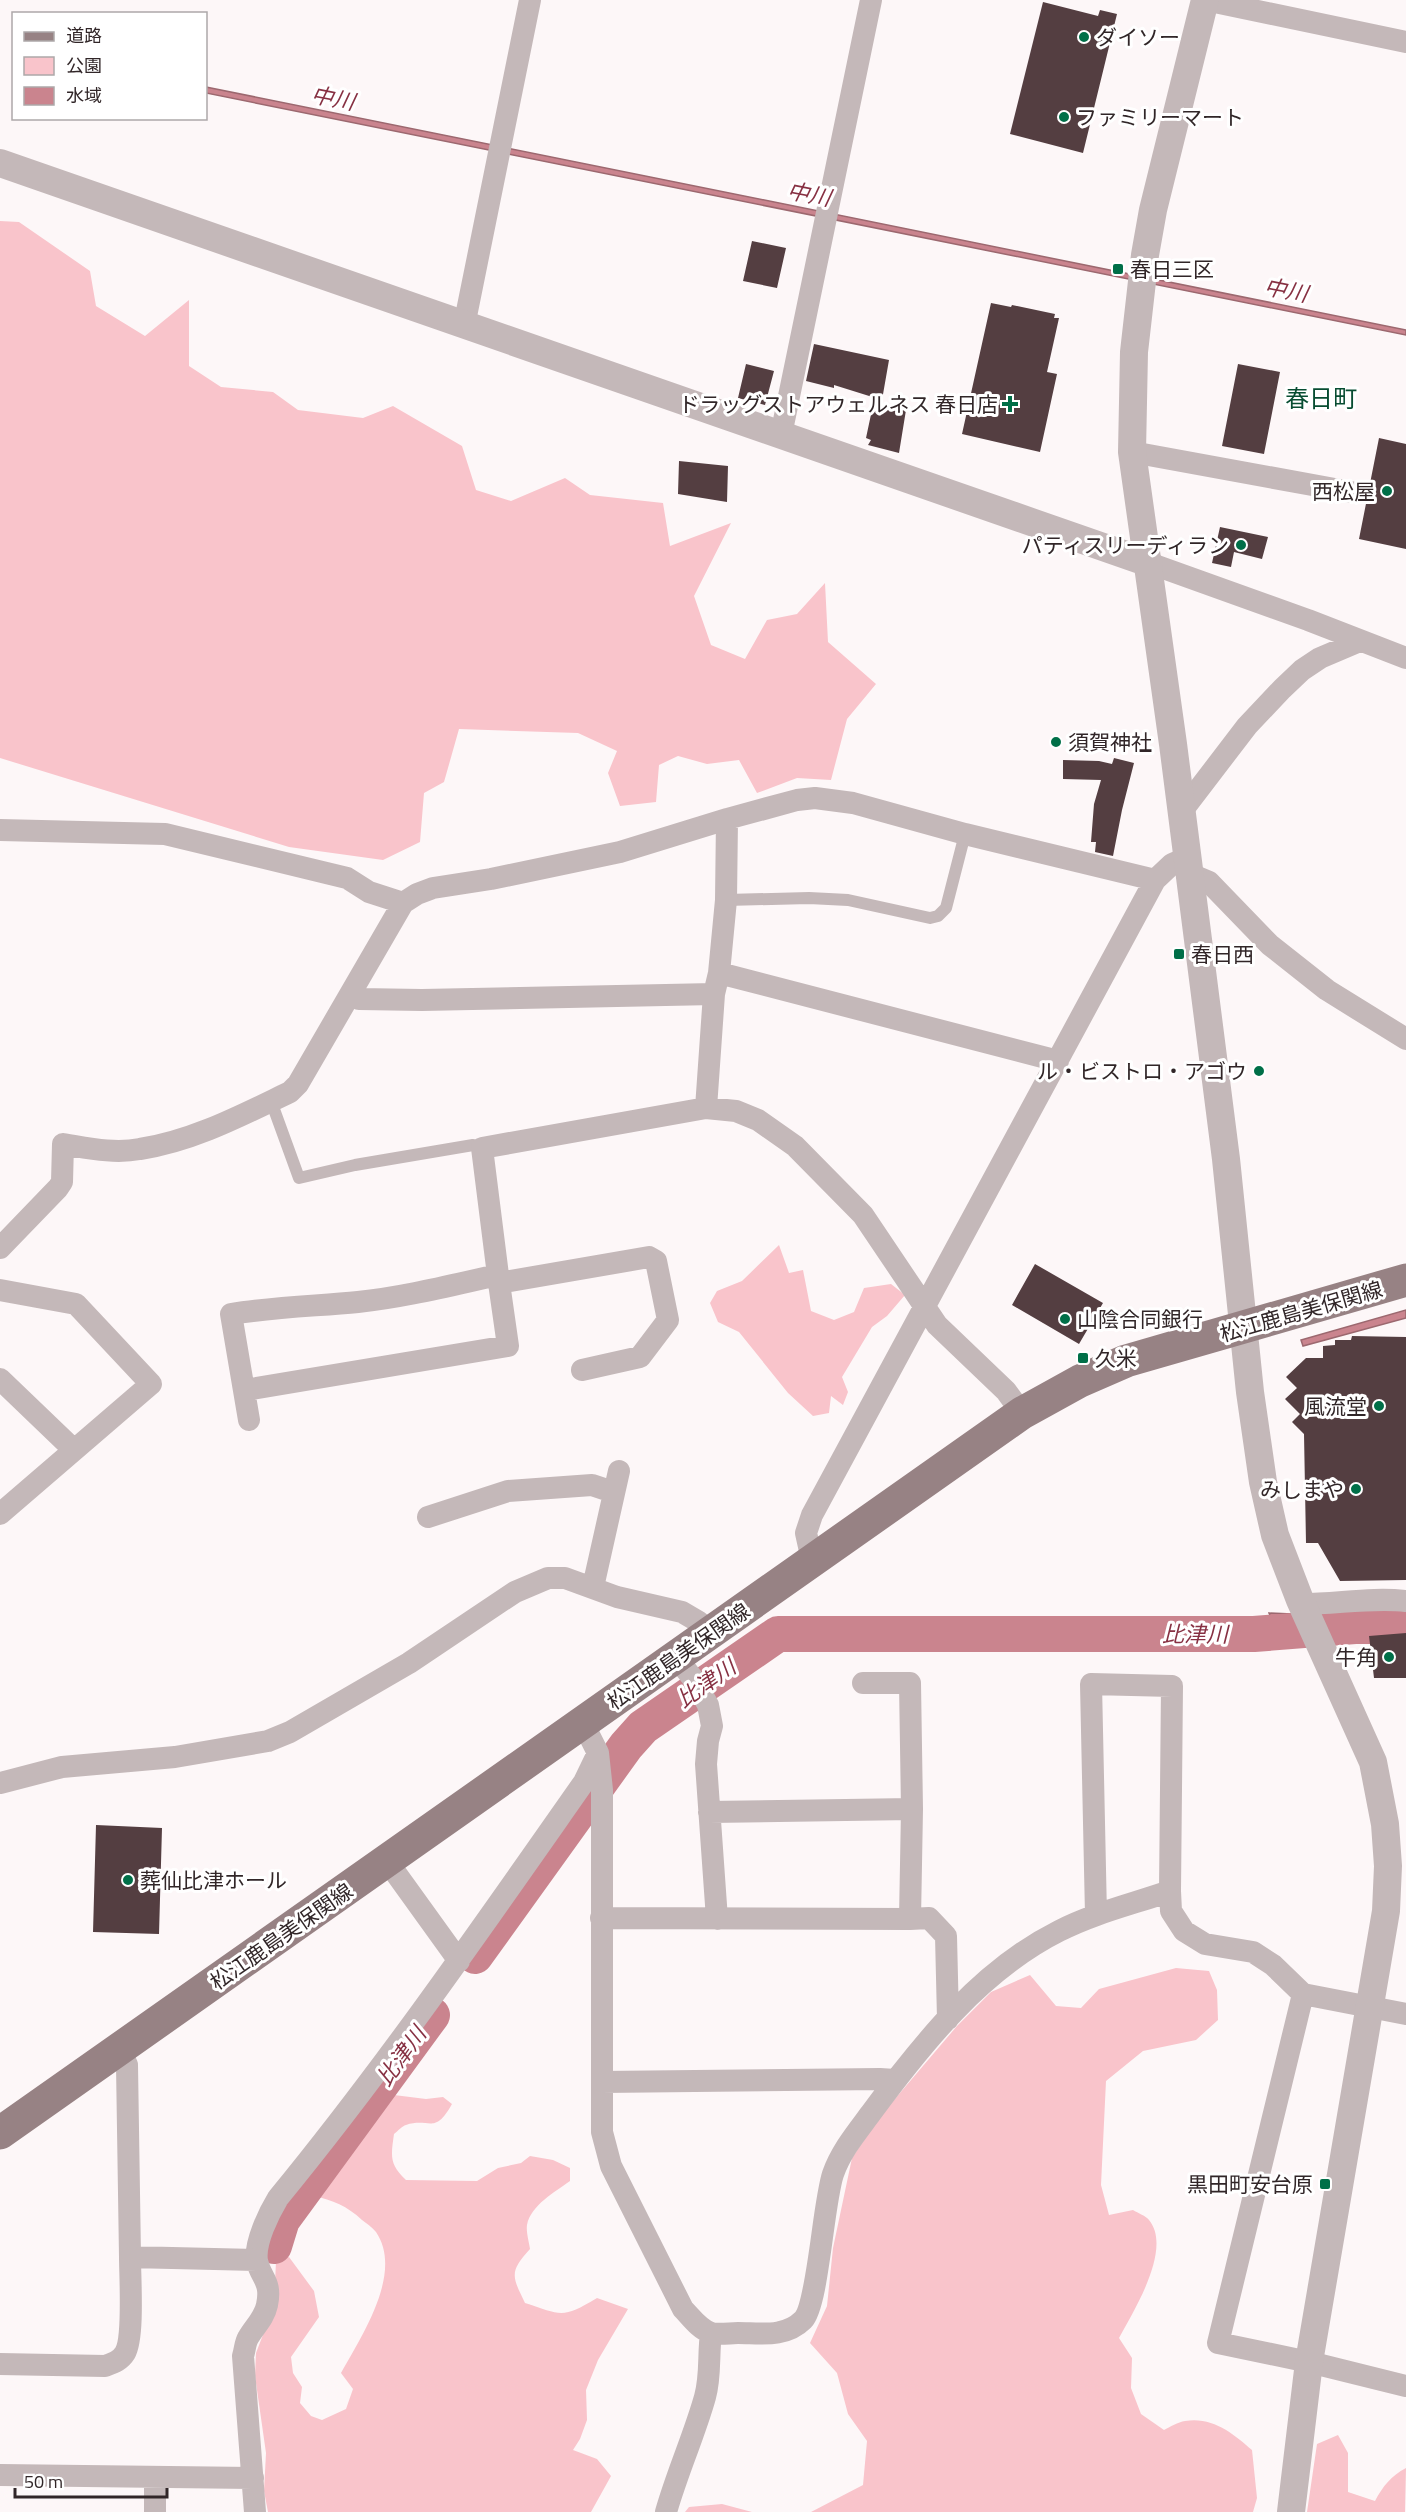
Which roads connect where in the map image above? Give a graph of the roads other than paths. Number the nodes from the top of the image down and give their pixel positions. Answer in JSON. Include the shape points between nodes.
{"nodes":[{"id":1,"x":530,"y":0,"type":"edge"},
{"id":2,"x":871,"y":0,"type":"edge"},
{"id":3,"x":1205,"y":0,"type":"edge"},
{"id":4,"x":1406,"y":42,"type":"edge"},
{"id":5,"x":0,"y":163,"type":"edge"},
{"id":6,"x":464,"y":326,"type":"junction"},
{"id":7,"x":781,"y":435,"type":"junction"},
{"id":8,"x":1132,"y":452,"type":"junction"},
{"id":9,"x":1351,"y":492,"type":"dead end"},
{"id":10,"x":1149,"y":563,"type":"junction"},
{"id":11,"x":1360,"y":641,"type":"junction"},
{"id":12,"x":1406,"y":658,"type":"edge"},
{"id":13,"x":1182,"y":811,"type":"junction"},
{"id":14,"x":727,"y":819,"type":"junction"},
{"id":15,"x":0,"y":830,"type":"edge"},
{"id":16,"x":964,"y":834,"type":"junction"},
{"id":17,"x":1189,"y":866,"type":"junction"},
{"id":18,"x":1155,"y":880,"type":"junction"},
{"id":19,"x":726,"y":900,"type":"junction"},
{"id":20,"x":403,"y":903,"type":"junction"},
{"id":21,"x":717,"y":984,"type":"junction"},
{"id":22,"x":351,"y":994,"type":"junction"},
{"id":23,"x":1406,"y":1039,"type":"edge"},
{"id":24,"x":1058,"y":1061,"type":"junction"},
{"id":25,"x":271,"y":1101,"type":"junction"},
{"id":26,"x":706,"y":1108,"type":"junction"},
{"id":27,"x":482,"y":1148,"type":"junction"},
{"id":28,"x":0,"y":1248,"type":"edge"},
{"id":29,"x":498,"y":1279,"type":"junction"},
{"id":30,"x":1406,"y":1281,"type":"edge"},
{"id":31,"x":0,"y":1290,"type":"edge"},
{"id":32,"x":925,"y":1307,"type":"junction"},
{"id":33,"x":1245,"y":1327,"type":"junction"},
{"id":34,"x":582,"y":1370,"type":"dead end"},
{"id":35,"x":0,"y":1379,"type":"edge"},
{"id":36,"x":245,"y":1390,"type":"junction"},
{"id":37,"x":1022,"y":1413,"type":"junction"},
{"id":38,"x":249,"y":1420,"type":"dead end"},
{"id":39,"x":74,"y":1450,"type":"junction"},
{"id":40,"x":0,"y":1514,"type":"edge"},
{"id":41,"x":428,"y":1517,"type":"dead end"},
{"id":42,"x":812,"y":1560,"type":"junction"},
{"id":43,"x":593,"y":1587,"type":"junction"},
{"id":44,"x":1406,"y":1601,"type":"edge"},
{"id":45,"x":1302,"y":1605,"type":"junction"},
{"id":46,"x":711,"y":1633,"type":"junction"},
{"id":47,"x":691,"y":1677,"type":"junction"},
{"id":48,"x":863,"y":1683,"type":"dead end"},
{"id":49,"x":584,"y":1723,"type":"junction"},
{"id":50,"x":598,"y":1759,"type":"junction"},
{"id":51,"x":0,"y":1783,"type":"edge"},
{"id":52,"x":912,"y":1809,"type":"junction"},
{"id":53,"x":709,"y":1812,"type":"junction"},
{"id":54,"x":387,"y":1861,"type":"junction"},
{"id":55,"x":1170,"y":1891,"type":"junction"},
{"id":56,"x":1096,"y":1915,"type":"junction"},
{"id":57,"x":602,"y":1918,"type":"junction"},
{"id":58,"x":717,"y":1918,"type":"junction"},
{"id":59,"x":910,"y":1918,"type":"junction"},
{"id":60,"x":459,"y":1961,"type":"junction"},
{"id":61,"x":1302,"y":1994,"type":"junction"},
{"id":62,"x":1370,"y":2006,"type":"junction"},
{"id":63,"x":1406,"y":2014,"type":"edge"},
{"id":64,"x":948,"y":2019,"type":"junction"},
{"id":65,"x":120,"y":2049,"type":"junction"},
{"id":66,"x":895,"y":2080,"type":"junction"},
{"id":67,"x":602,"y":2082,"type":"junction"},
{"id":68,"x":0,"y":2133,"type":"edge"},
{"id":69,"x":130,"y":2257,"type":"junction"},
{"id":70,"x":257,"y":2260,"type":"junction"},
{"id":71,"x":711,"y":2333,"type":"junction"},
{"id":72,"x":1309,"y":2362,"type":"junction"},
{"id":73,"x":0,"y":2364,"type":"edge"},
{"id":74,"x":1406,"y":2386,"type":"edge"},
{"id":75,"x":0,"y":2475,"type":"edge"},
{"id":76,"x":155,"y":2477,"type":"junction"},
{"id":77,"x":253,"y":2478,"type":"junction"},
{"id":78,"x":155,"y":2512,"type":"edge"},
{"id":79,"x":255,"y":2512,"type":"edge"},
{"id":80,"x":666,"y":2512,"type":"edge"},
{"id":81,"x":1291,"y":2512,"type":"edge"}],
"edges":[{"from":1,"to":6,"type":"street"},
{"from":2,"to":7,"type":"street"},
{"from":3,"to":4,"type":"street"},
{"from":3,"to":8,"type":"street","via":[[1145,255],[1134,352]]},
{"from":5,"to":6,"type":"street"},
{"from":6,"to":7,"type":"street"},
{"from":7,"to":10,"type":"street"},
{"from":8,"to":9,"type":"street"},
{"from":8,"to":10,"type":"street"},
{"from":10,"to":11,"type":"street"},
{"from":10,"to":13,"type":"street"},
{"from":11,"to":12,"type":"street"},
{"from":11,"to":13,"type":"street","via":[[1320,658],[1282,688],[1247,726]]},
{"from":13,"to":17,"type":"street"},
{"from":14,"to":16,"type":"street","via":[[815,798],[853,803]]},
{"from":14,"to":19,"type":"street"},
{"from":14,"to":20,"type":"street","via":[[620,852],[433,888]]},
{"from":15,"to":20,"type":"street","via":[[165,834],[347,878],[369,892]]},
{"from":16,"to":18,"type":"street"},
{"from":16,"to":19,"type":"lane","via":[[946,908],[938,916],[930,918],[848,900]]},
{"from":17,"to":18,"type":"street","via":[[1172,864]]},
{"from":17,"to":23,"type":"street","via":[[1270,945],[1327,990]]},
{"from":17,"to":33,"type":"street"},
{"from":18,"to":24,"type":"street"},
{"from":19,"to":21,"type":"street"},
{"from":20,"to":22,"type":"street"},
{"from":21,"to":22,"type":"street","via":[[422,1000],[359,999]]},
{"from":21,"to":24,"type":"street"},
{"from":21,"to":26,"type":"street"},
{"from":22,"to":25,"type":"street","via":[[298,1084]]},
{"from":24,"to":32,"type":"street"},
{"from":25,"to":27,"type":"lane","via":[[299,1178],[473,1144]]},
{"from":25,"to":28,"type":"street","via":[[215,1127],[141,1149],[103,1150],[63,1144],[62,1182]]},
{"from":26,"to":27,"type":"street"},
{"from":26,"to":32,"type":"street","via":[[736,1111],[758,1120],[795,1146],[863,1215]]},
{"from":27,"to":29,"type":"street"},
{"from":29,"to":34,"type":"street","via":[[649,1257],[656,1261],[668,1320],[640,1357]]},
{"from":29,"to":36,"type":"street","via":[[508,1346]]},
{"from":29,"to":36,"type":"street","via":[[359,1302],[231,1314]]},
{"from":30,"to":33,"type":"main road","name":"松江鹿島美保関線"},
{"from":31,"to":39,"type":"street","via":[[76,1304],[151,1384]]},
{"from":32,"to":37,"type":"street"},
{"from":32,"to":42,"type":"street","via":[[812,1515],[806,1533]]},
{"from":33,"to":37,"type":"main road","name":"松江鹿島美保関線","via":[[1126,1361]]},
{"from":33,"to":45,"type":"street","via":[[1263,1482],[1275,1535]]},
{"from":35,"to":39,"type":"street"},
{"from":36,"to":38,"type":"street"},
{"from":37,"to":42,"type":"main road","name":"松江鹿島美保関線"},
{"from":39,"to":40,"type":"street"},
{"from":41,"to":43,"type":"street","via":[[508,1491],[616,1482]]},
{"from":42,"to":46,"type":"main road","name":"松江鹿島美保関線"},
{"from":43,"to":46,"type":"street","via":[[617,1597],[682,1612]]},
{"from":43,"to":51,"type":"street","via":[[565,1578],[548,1578],[515,1592],[409,1663],[268,1741],[175,1756],[62,1767]]},
{"from":44,"to":45,"type":"street","via":[[1361,1599]]},
{"from":45,"to":62,"type":"street","via":[[1373,1762],[1385,1824],[1386,1911]]},
{"from":46,"to":47,"type":"main road","name":"松江鹿島美保関線"},
{"from":47,"to":49,"type":"main road","name":"松江鹿島美保関線"},
{"from":47,"to":53,"type":"street","via":[[712,1726],[706,1764]]},
{"from":48,"to":52,"type":"street","via":[[910,1683]]},
{"from":49,"to":50,"type":"street"},
{"from":49,"to":54,"type":"main road","name":"松江鹿島美保関線"},
{"from":50,"to":57,"type":"street","via":[[602,1790]]},
{"from":50,"to":60,"type":"street"},
{"from":52,"to":53,"type":"street"},
{"from":52,"to":59,"type":"street"},
{"from":53,"to":58,"type":"street"},
{"from":54,"to":60,"type":"street"},
{"from":54,"to":65,"type":"main road","name":"松江鹿島美保関線"},
{"from":55,"to":56,"type":"street"},
{"from":55,"to":56,"type":"street","via":[[1172,1686],[1091,1684]]},
{"from":55,"to":61,"type":"street","via":[[1171,1911],[1184,1931],[1204,1944],[1253,1952],[1273,1965]]},
{"from":56,"to":64,"type":"street","via":[[1031,1947],[991,1977]]},
{"from":57,"to":58,"type":"street"},
{"from":57,"to":67,"type":"street"},
{"from":58,"to":59,"type":"street"},
{"from":59,"to":64,"type":"street","via":[[930,1918],[946,1936]]},
{"from":60,"to":70,"type":"street","via":[[278,2198],[268,2216]]},
{"from":61,"to":62,"type":"street"},
{"from":61,"to":72,"type":"street","via":[[1218,2343]]},
{"from":62,"to":63,"type":"street"},
{"from":62,"to":72,"type":"street"},
{"from":64,"to":66,"type":"street"},
{"from":65,"to":68,"type":"main road","name":"松江鹿島美保関線"},
{"from":65,"to":69,"type":"street","via":[[127,2065]]},
{"from":66,"to":67,"type":"street"},
{"from":66,"to":71,"type":"street","via":[[843,2152],[832,2175],[812,2298],[804,2319],[791,2329],[768,2335]]},
{"from":67,"to":71,"type":"street","via":[[602,2132],[611,2166],[683,2309]]},
{"from":69,"to":70,"type":"street"},
{"from":69,"to":73,"type":"street","via":[[129,2338],[119,2361],[105,2366]]},
{"from":70,"to":77,"type":"street","via":[[268,2283],[267,2306],[248,2337],[243,2356]]},
{"from":71,"to":80,"type":"street","via":[[710,2376],[705,2397]]},
{"from":72,"to":74,"type":"street"},
{"from":72,"to":81,"type":"street"},
{"from":75,"to":76,"type":"street"},
{"from":76,"to":77,"type":"street"},
{"from":76,"to":78,"type":"street"},
{"from":77,"to":79,"type":"street"}]}
